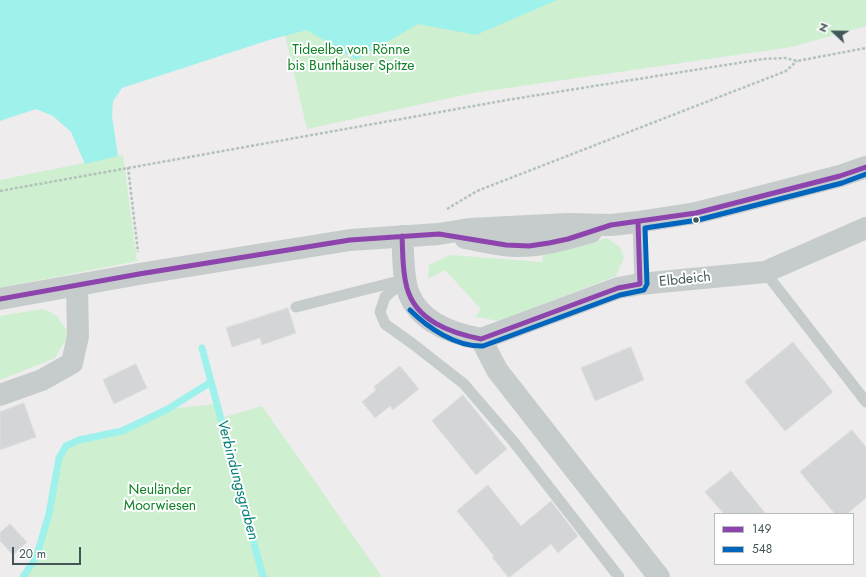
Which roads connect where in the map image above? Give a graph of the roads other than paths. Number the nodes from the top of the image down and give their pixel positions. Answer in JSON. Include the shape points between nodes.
{"nodes":[{"id":1,"x":866,"y":167,"type":"edge"},
{"id":2,"x":638,"y":222,"type":"junction"},
{"id":3,"x":866,"y":228,"type":"edge"},
{"id":4,"x":402,"y":236,"type":"junction"},
{"id":5,"x":765,"y":272,"type":"junction"},
{"id":6,"x":405,"y":280,"type":"junction"},
{"id":7,"x":640,"y":284,"type":"junction"},
{"id":8,"x":77,"y":286,"type":"junction"},
{"id":9,"x":0,"y":299,"type":"edge"},
{"id":10,"x":296,"y":307,"type":"dead end"},
{"id":11,"x":481,"y":339,"type":"junction"},
{"id":12,"x":0,"y":395,"type":"edge"},
{"id":13,"x":866,"y":402,"type":"edge"},
{"id":14,"x":619,"y":577,"type":"edge"},
{"id":15,"x":659,"y":577,"type":"edge"}],
"edges":[{"from":1,"to":2,"type":"street","via":[[736,204]]},
{"from":2,"to":4,"type":"street","via":[[611,225],[568,239],[529,246],[506,245],[439,234]]},
{"from":2,"to":7,"type":"lane"},
{"from":3,"to":5,"type":"street","name":"Elbdeich"},
{"from":4,"to":6,"type":"street"},
{"from":4,"to":8,"type":"street","via":[[350,240]]},
{"from":5,"to":7,"type":"street","name":"Elbdeich"},
{"from":5,"to":13,"type":"lane"},
{"from":6,"to":10,"type":"lane"},
{"from":6,"to":11,"type":"street","via":[[415,305],[426,317],[454,332]]},
{"from":6,"to":14,"type":"lane","via":[[385,297],[380,312],[385,324],[464,384],[513,441]]},
{"from":7,"to":11,"type":"street","name":"Elbdeich","via":[[618,288]]},
{"from":8,"to":9,"type":"street"},
{"from":8,"to":12,"type":"street","via":[[78,336],[72,363],[42,380]]},
{"from":11,"to":15,"type":"street","via":[[497,370]]}]}
